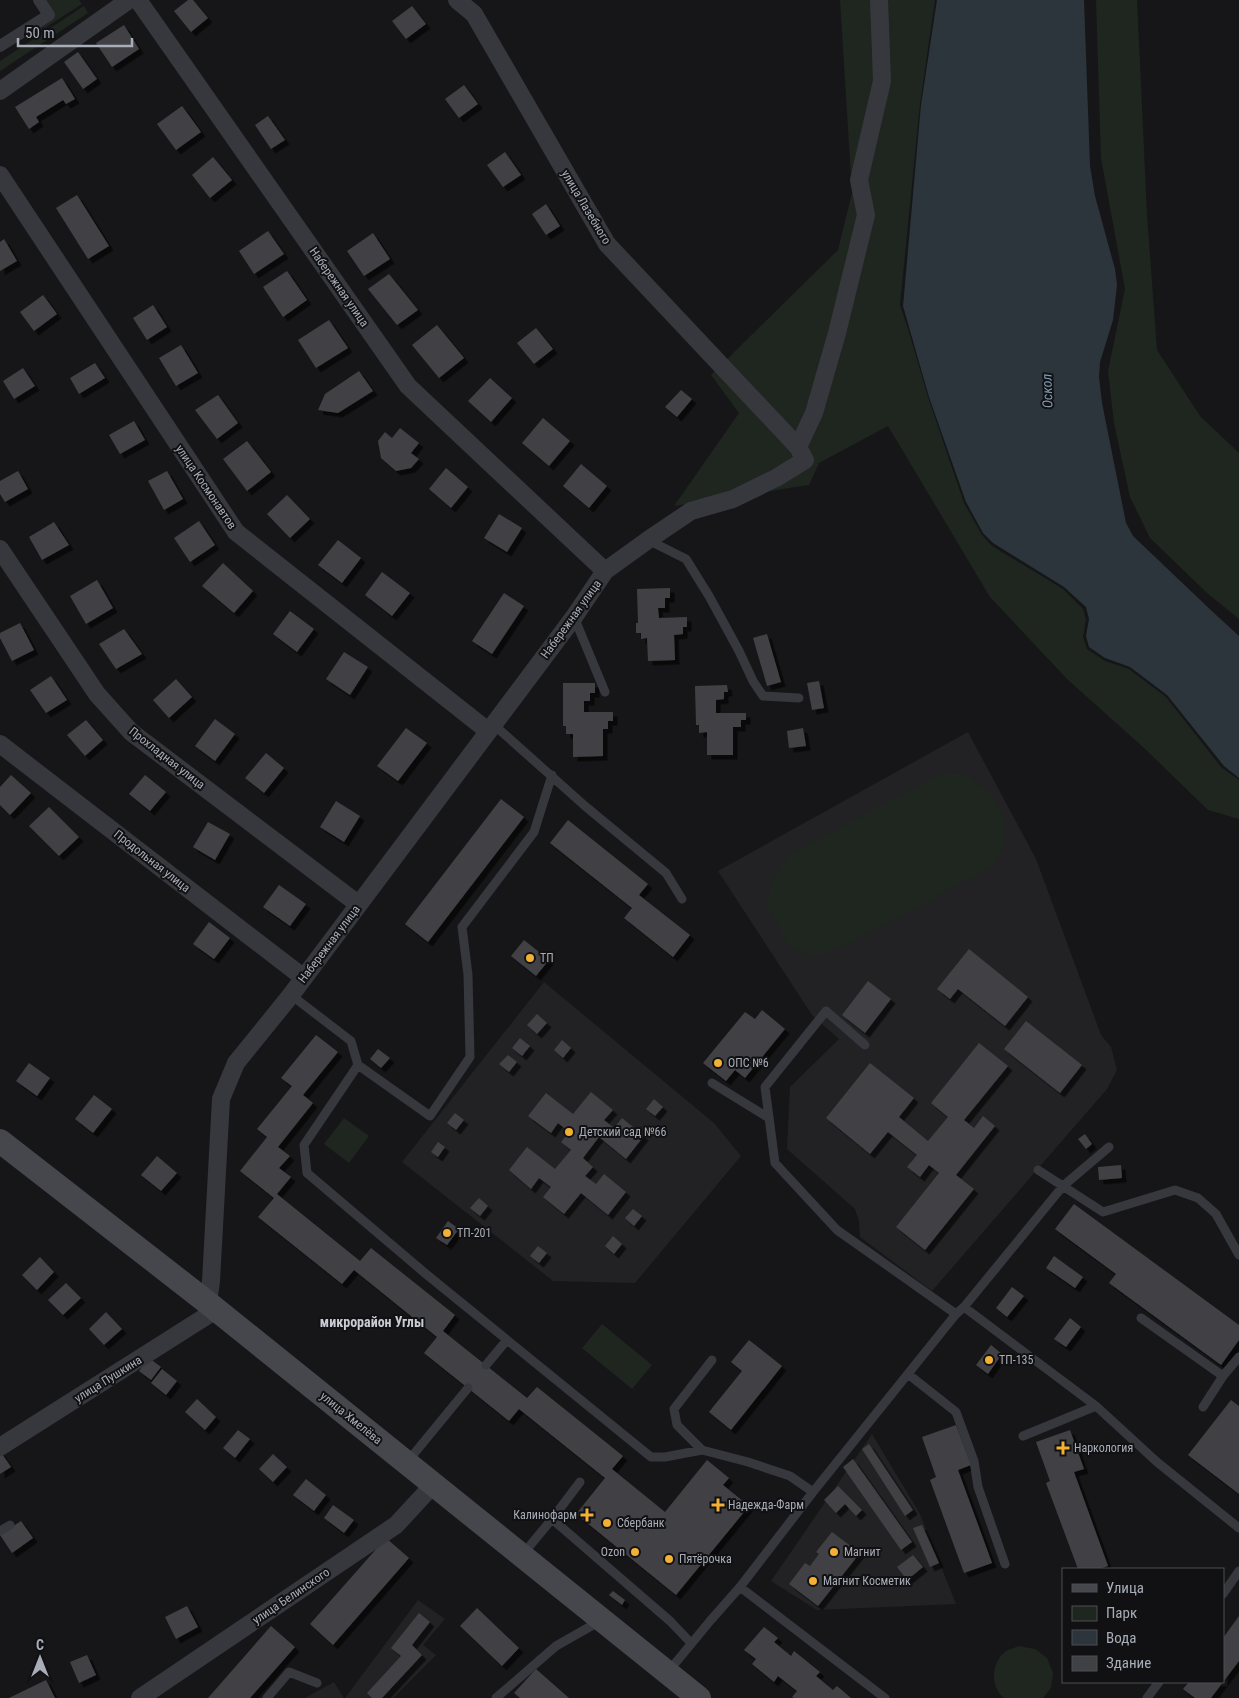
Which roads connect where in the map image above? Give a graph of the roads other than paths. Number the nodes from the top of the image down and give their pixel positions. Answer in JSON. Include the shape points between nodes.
{"nodes":[{"id":1,"x":39,"y":0,"type":"edge"},
{"id":2,"x":129,"y":0,"type":"edge"},
{"id":3,"x":138,"y":0,"type":"edge"},
{"id":4,"x":457,"y":0,"type":"edge"},
{"id":5,"x":879,"y":0,"type":"edge"},
{"id":6,"x":0,"y":46,"type":"edge"},
{"id":7,"x":0,"y":91,"type":"edge"},
{"id":8,"x":0,"y":174,"type":"edge"},
{"id":9,"x":801,"y":453,"type":"junction"},
{"id":10,"x":648,"y":540,"type":"junction"},
{"id":11,"x":0,"y":549,"type":"edge"},
{"id":12,"x":605,"y":571,"type":"junction"},
{"id":13,"x":574,"y":616,"type":"junction"},
{"id":14,"x":605,"y":692,"type":"dead end"},
{"id":15,"x":799,"y":698,"type":"dead end"},
{"id":16,"x":490,"y":727,"type":"junction"},
{"id":17,"x":0,"y":744,"type":"edge"},
{"id":18,"x":552,"y":775,"type":"junction"},
{"id":19,"x":682,"y":899,"type":"dead end"},
{"id":20,"x":358,"y":904,"type":"junction"},
{"id":21,"x":304,"y":978,"type":"junction"},
{"id":22,"x":291,"y":995,"type":"junction"},
{"id":23,"x":864,"y":1045,"type":"dead end"},
{"id":24,"x":358,"y":1065,"type":"junction"},
{"id":25,"x":712,"y":1083,"type":"dead end"},
{"id":26,"x":769,"y":1118,"type":"junction"},
{"id":27,"x":0,"y":1141,"type":"edge"},
{"id":28,"x":1109,"y":1147,"type":"dead end"},
{"id":29,"x":1038,"y":1170,"type":"dead end"},
{"id":30,"x":1063,"y":1186,"type":"junction"},
{"id":31,"x":1239,"y":1255,"type":"edge"},
{"id":32,"x":212,"y":1307,"type":"junction"},
{"id":33,"x":964,"y":1307,"type":"junction"},
{"id":34,"x":956,"y":1314,"type":"junction"},
{"id":35,"x":1141,"y":1318,"type":"dead end"},
{"id":36,"x":507,"y":1340,"type":"junction"},
{"id":37,"x":1239,"y":1357,"type":"edge"},
{"id":38,"x":712,"y":1360,"type":"dead end"},
{"id":39,"x":486,"y":1366,"type":"dead end"},
{"id":40,"x":908,"y":1374,"type":"junction"},
{"id":41,"x":1223,"y":1376,"type":"junction"},
{"id":42,"x":468,"y":1388,"type":"dead end"},
{"id":43,"x":1096,"y":1406,"type":"junction"},
{"id":44,"x":1203,"y":1407,"type":"dead end"},
{"id":45,"x":1023,"y":1436,"type":"dead end"},
{"id":46,"x":0,"y":1447,"type":"edge"},
{"id":47,"x":702,"y":1450,"type":"junction"},
{"id":48,"x":406,"y":1464,"type":"junction"},
{"id":49,"x":580,"y":1482,"type":"dead end"},
{"id":50,"x":434,"y":1485,"type":"junction"},
{"id":51,"x":812,"y":1492,"type":"junction"},
{"id":52,"x":552,"y":1519,"type":"junction"},
{"id":53,"x":10,"y":1525,"type":"dead end"},
{"id":54,"x":1239,"y":1528,"type":"edge"},
{"id":55,"x":0,"y":1530,"type":"edge"},
{"id":56,"x":522,"y":1556,"type":"junction"},
{"id":57,"x":1005,"y":1564,"type":"dead end"},
{"id":58,"x":1239,"y":1571,"type":"edge"},
{"id":59,"x":740,"y":1587,"type":"junction"},
{"id":60,"x":1224,"y":1593,"type":"edge"},
{"id":61,"x":601,"y":1620,"type":"junction"},
{"id":62,"x":691,"y":1643,"type":"junction"},
{"id":63,"x":667,"y":1673,"type":"junction"},
{"id":64,"x":317,"y":1683,"type":"dead end"},
{"id":65,"x":1158,"y":1683,"type":"edge"},
{"id":66,"x":140,"y":1698,"type":"edge"},
{"id":67,"x":267,"y":1698,"type":"edge"},
{"id":68,"x":496,"y":1698,"type":"edge"},
{"id":69,"x":700,"y":1698,"type":"edge"},
{"id":70,"x":885,"y":1698,"type":"edge"},
{"id":71,"x":1147,"y":1698,"type":"edge"}],
"edges":[{"from":1,"to":6,"type":"street","via":[[49,15]]},
{"from":2,"to":7,"type":"street"},
{"from":3,"to":12,"type":"street","name":"Набережная улица","via":[[408,386]]},
{"from":4,"to":9,"type":"street","name":"улица Лазебного","via":[[474,14],[607,244]]},
{"from":5,"to":9,"type":"street","via":[[882,81],[860,180],[866,215],[837,333]]},
{"from":8,"to":16,"type":"street","name":"улица Космонавтов","via":[[236,532]]},
{"from":9,"to":10,"type":"street","via":[[776,478],[733,499],[691,511]]},
{"from":10,"to":12,"type":"street"},
{"from":10,"to":15,"type":"lane","via":[[686,559],[710,596],[763,696]]},
{"from":11,"to":20,"type":"street","name":"Прохладная улица","via":[[97,694],[131,732]]},
{"from":12,"to":13,"type":"street","name":"Набережная улица"},
{"from":13,"to":14,"type":"lane"},
{"from":13,"to":16,"type":"street","name":"Набережная улица"},
{"from":16,"to":18,"type":"lane"},
{"from":16,"to":20,"type":"street","name":"Набережная улица"},
{"from":17,"to":21,"type":"street","name":"Продольная улица"},
{"from":18,"to":19,"type":"lane","via":[[666,873]]},
{"from":18,"to":24,"type":"lane","via":[[534,832],[462,927],[468,975],[470,1057],[459,1081],[430,1116]]},
{"from":20,"to":21,"type":"street","name":"Набережная улица"},
{"from":21,"to":22,"type":"street","name":"Набережная улица"},
{"from":22,"to":24,"type":"lane","via":[[351,1041]]},
{"from":22,"to":32,"type":"street","name":"Набережная улица","via":[[236,1063],[221,1099]]},
{"from":23,"to":26,"type":"lane","via":[[826,1010],[766,1087]]},
{"from":24,"to":36,"type":"lane","via":[[304,1145],[307,1172]]},
{"from":25,"to":26,"type":"lane"},
{"from":26,"to":34,"type":"lane","via":[[775,1163],[837,1230]]},
{"from":27,"to":32,"type":"main road","name":"улица Хмелёва"},
{"from":28,"to":30,"type":"lane"},
{"from":29,"to":30,"type":"lane"},
{"from":30,"to":31,"type":"lane","via":[[1102,1212],[1175,1190],[1198,1198],[1216,1214]]},
{"from":30,"to":33,"type":"lane"},
{"from":32,"to":46,"type":"street","name":"улица Пушкина"},
{"from":32,"to":48,"type":"main road","name":"улица Хмелёва"},
{"from":33,"to":34,"type":"lane"},
{"from":33,"to":43,"type":"lane"},
{"from":34,"to":40,"type":"lane"},
{"from":35,"to":41,"type":"lane"},
{"from":36,"to":39,"type":"lane"},
{"from":36,"to":47,"type":"lane","via":[[651,1457]]},
{"from":37,"to":41,"type":"lane"},
{"from":38,"to":47,"type":"lane","via":[[674,1409],[678,1425]]},
{"from":40,"to":51,"type":"lane"},
{"from":40,"to":57,"type":"lane","via":[[956,1412]]},
{"from":41,"to":44,"type":"lane"},
{"from":42,"to":48,"type":"lane"},
{"from":43,"to":45,"type":"lane"},
{"from":43,"to":54,"type":"lane","via":[[1157,1462]]},
{"from":47,"to":51,"type":"lane","via":[[790,1476]]},
{"from":48,"to":50,"type":"main road","name":"улица Хмелёва"},
{"from":49,"to":52,"type":"lane"},
{"from":50,"to":56,"type":"main road","name":"улица Хмелёва"},
{"from":50,"to":66,"type":"street","name":"улица Белинского","via":[[396,1525]]},
{"from":51,"to":59,"type":"lane"},
{"from":52,"to":56,"type":"lane"},
{"from":52,"to":62,"type":"lane"},
{"from":53,"to":55,"type":"lane"},
{"from":56,"to":61,"type":"main road","name":"улица Хмелёва"},
{"from":58,"to":60,"type":"lane"},
{"from":59,"to":62,"type":"lane"},
{"from":59,"to":70,"type":"lane"},
{"from":61,"to":63,"type":"main road","name":"улица Хмелёва"},
{"from":61,"to":68,"type":"lane","via":[[556,1646]]},
{"from":62,"to":63,"type":"lane"},
{"from":63,"to":69,"type":"main road","name":"улица Хмелёва"},
{"from":64,"to":67,"type":"lane","via":[[289,1672]]},
{"from":65,"to":71,"type":"lane"}]}
